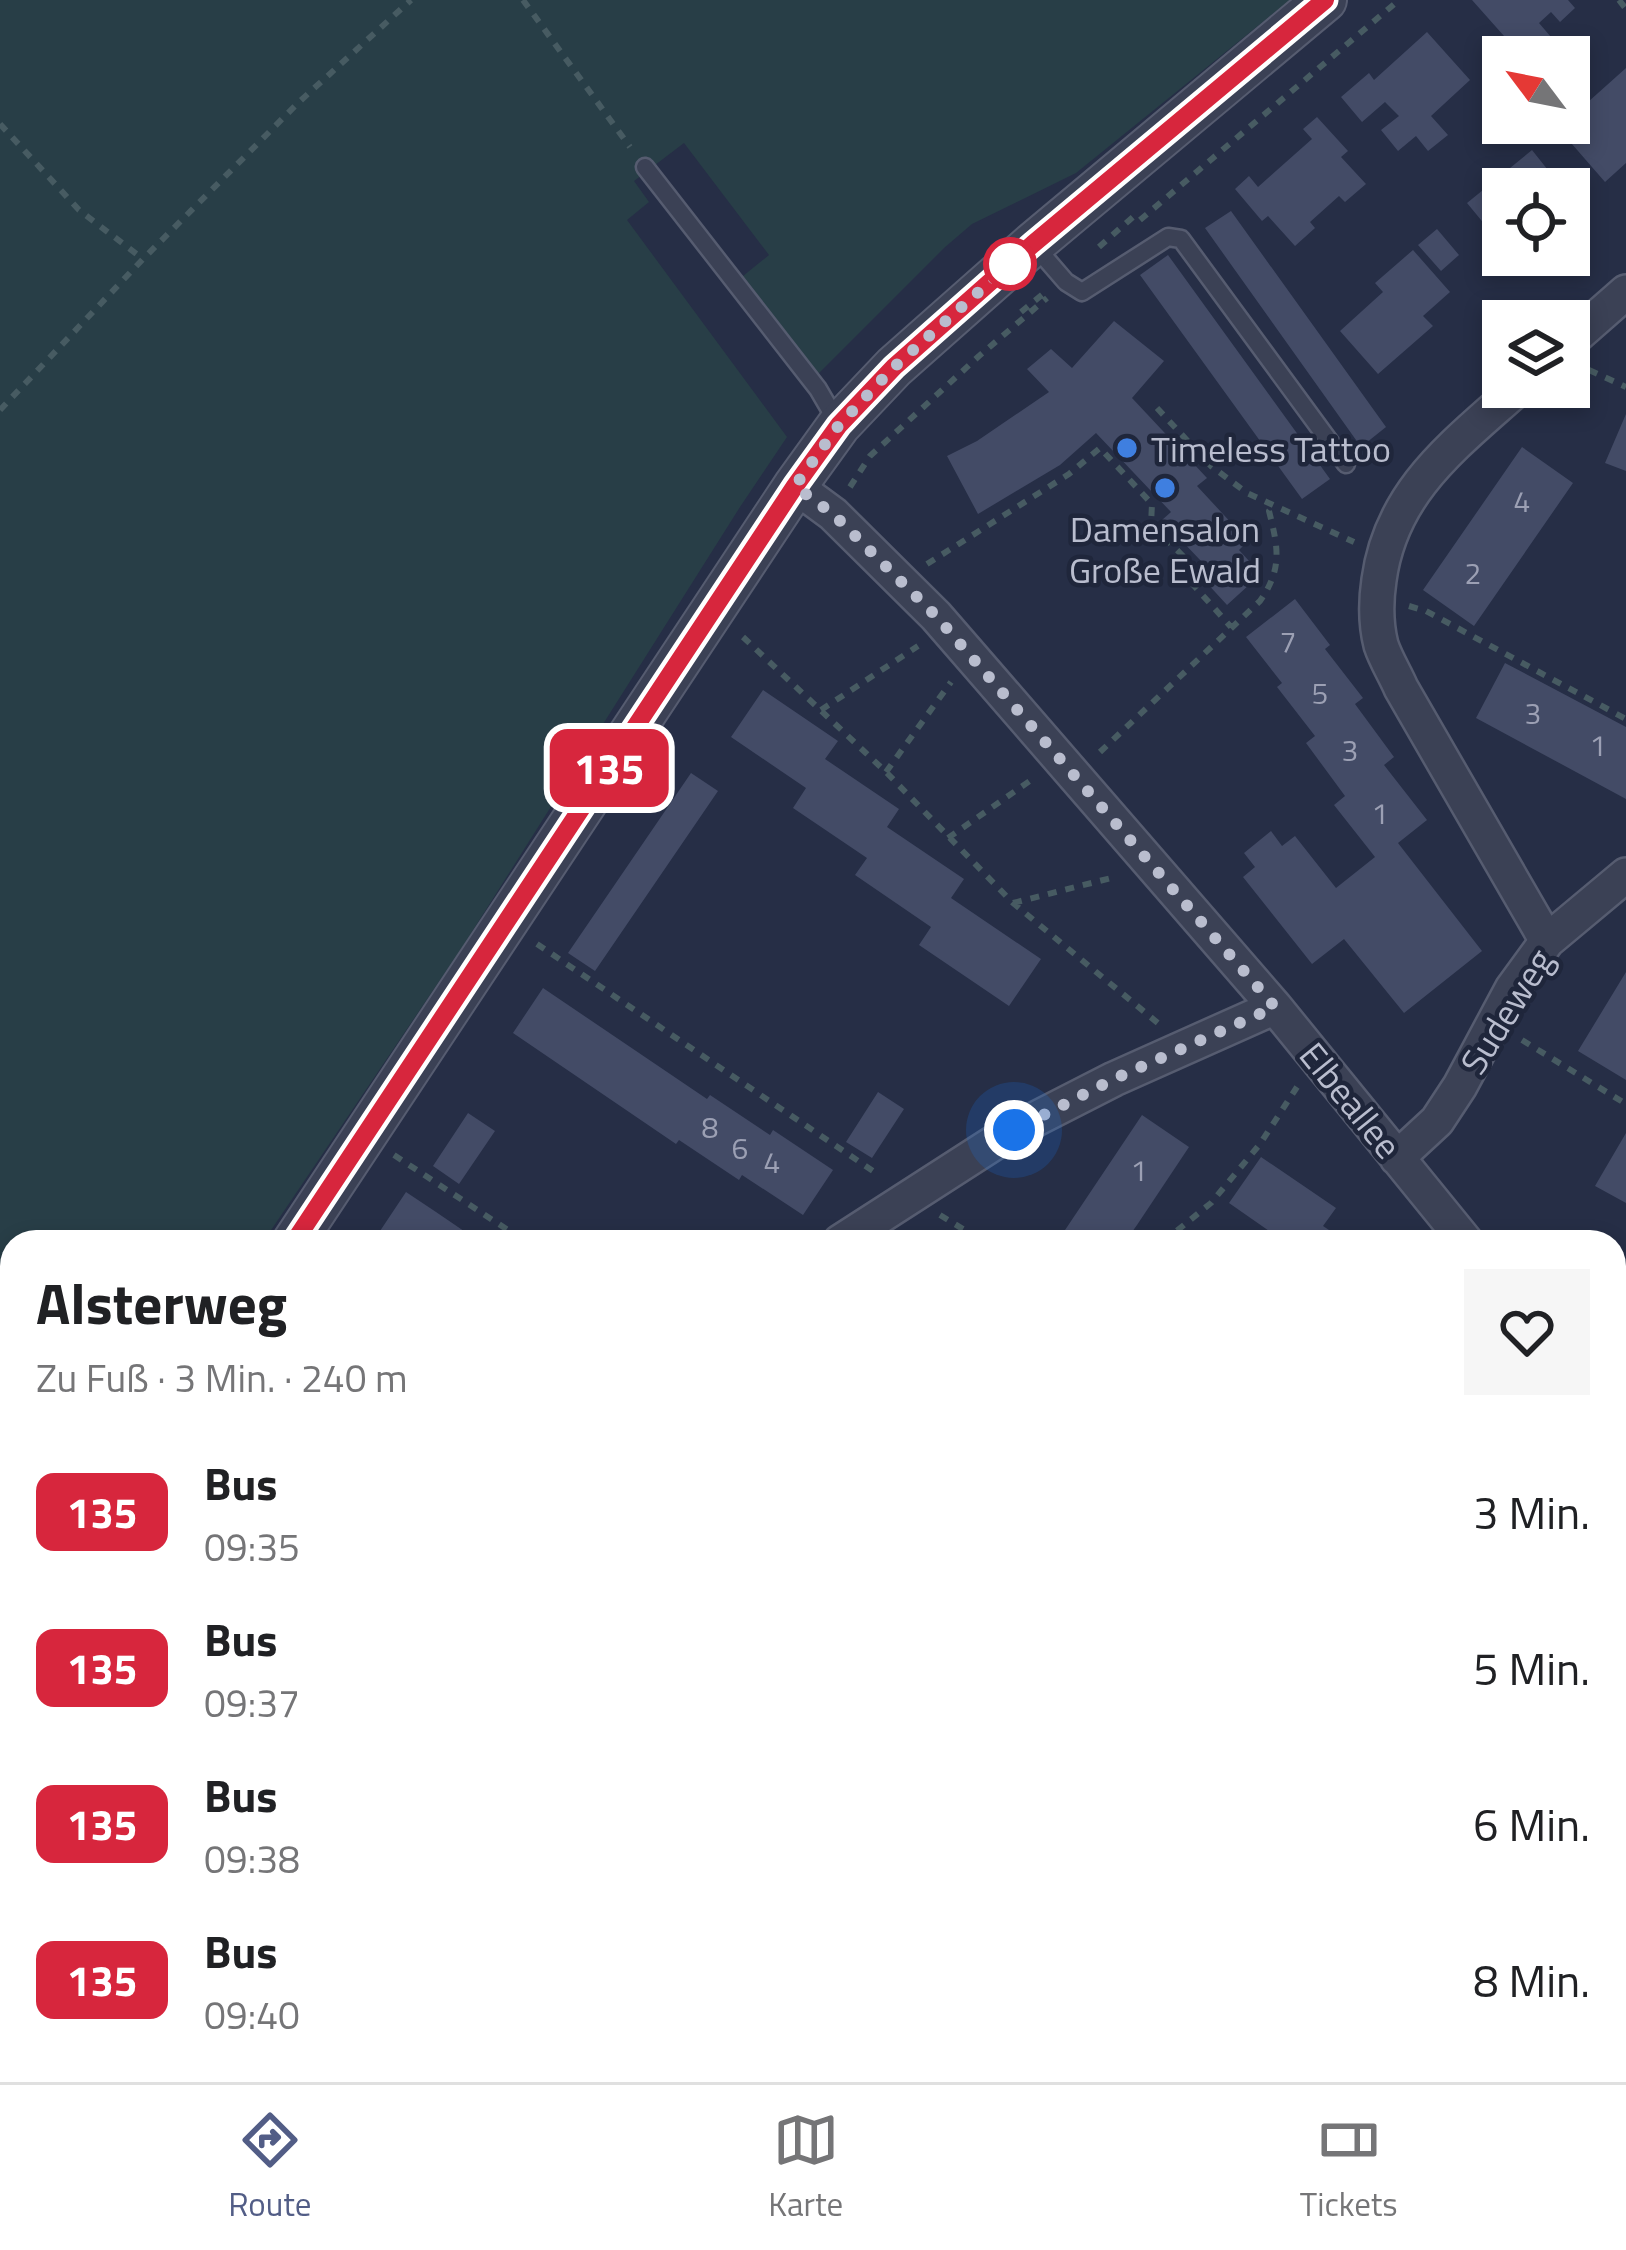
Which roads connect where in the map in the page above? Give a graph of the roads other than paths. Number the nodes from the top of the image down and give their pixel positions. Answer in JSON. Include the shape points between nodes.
{"nodes":[{"id":1,"x":1325,"y":0,"type":"edge"},
{"id":2,"x":645,"y":167,"type":"road end"},
{"id":3,"x":1033,"y":244,"type":"junction"},
{"id":4,"x":1626,"y":292,"type":"edge"},
{"id":5,"x":1590,"y":340,"type":"edge"},
{"id":6,"x":1496,"y":408,"type":"edge"},
{"id":7,"x":839,"y":425,"type":"junction"},
{"id":8,"x":1346,"y":464,"type":"dead end"},
{"id":9,"x":795,"y":486,"type":"junction"},
{"id":10,"x":1626,"y":875,"type":"edge"},
{"id":11,"x":1547,"y":941,"type":"junction"},
{"id":12,"x":1275,"y":1007,"type":"junction"},
{"id":13,"x":1397,"y":1158,"type":"junction"},
{"id":14,"x":302,"y":1230,"type":"edge"},
{"id":15,"x":859,"y":1230,"type":"edge"},
{"id":16,"x":1456,"y":1230,"type":"edge"}],
"edges":[{"from":1,"to":3,"type":"street"},
{"from":2,"to":7,"type":"lane"},
{"from":3,"to":7,"type":"street"},
{"from":3,"to":8,"type":"lane","via":[[1082,292],[1168,237],[1180,239]]},
{"from":4,"to":5,"type":"street"},
{"from":6,"to":11,"type":"street","via":[[1432,466],[1402,506],[1383,550],[1376,598],[1381,644],[1401,688]]},
{"from":7,"to":9,"type":"street"},
{"from":9,"to":12,"type":"street","name":"Elbeallee","via":[[936,616]]},
{"from":9,"to":14,"type":"street"},
{"from":10,"to":11,"type":"street","name":"Sudeweg"},
{"from":11,"to":13,"type":"street","name":"Sudeweg","via":[[1437,1121]]},
{"from":12,"to":13,"type":"street","name":"Elbeallee"},
{"from":12,"to":15,"type":"street","via":[[1035,1118]]},
{"from":13,"to":16,"type":"street","name":"Elbeallee"}]}
